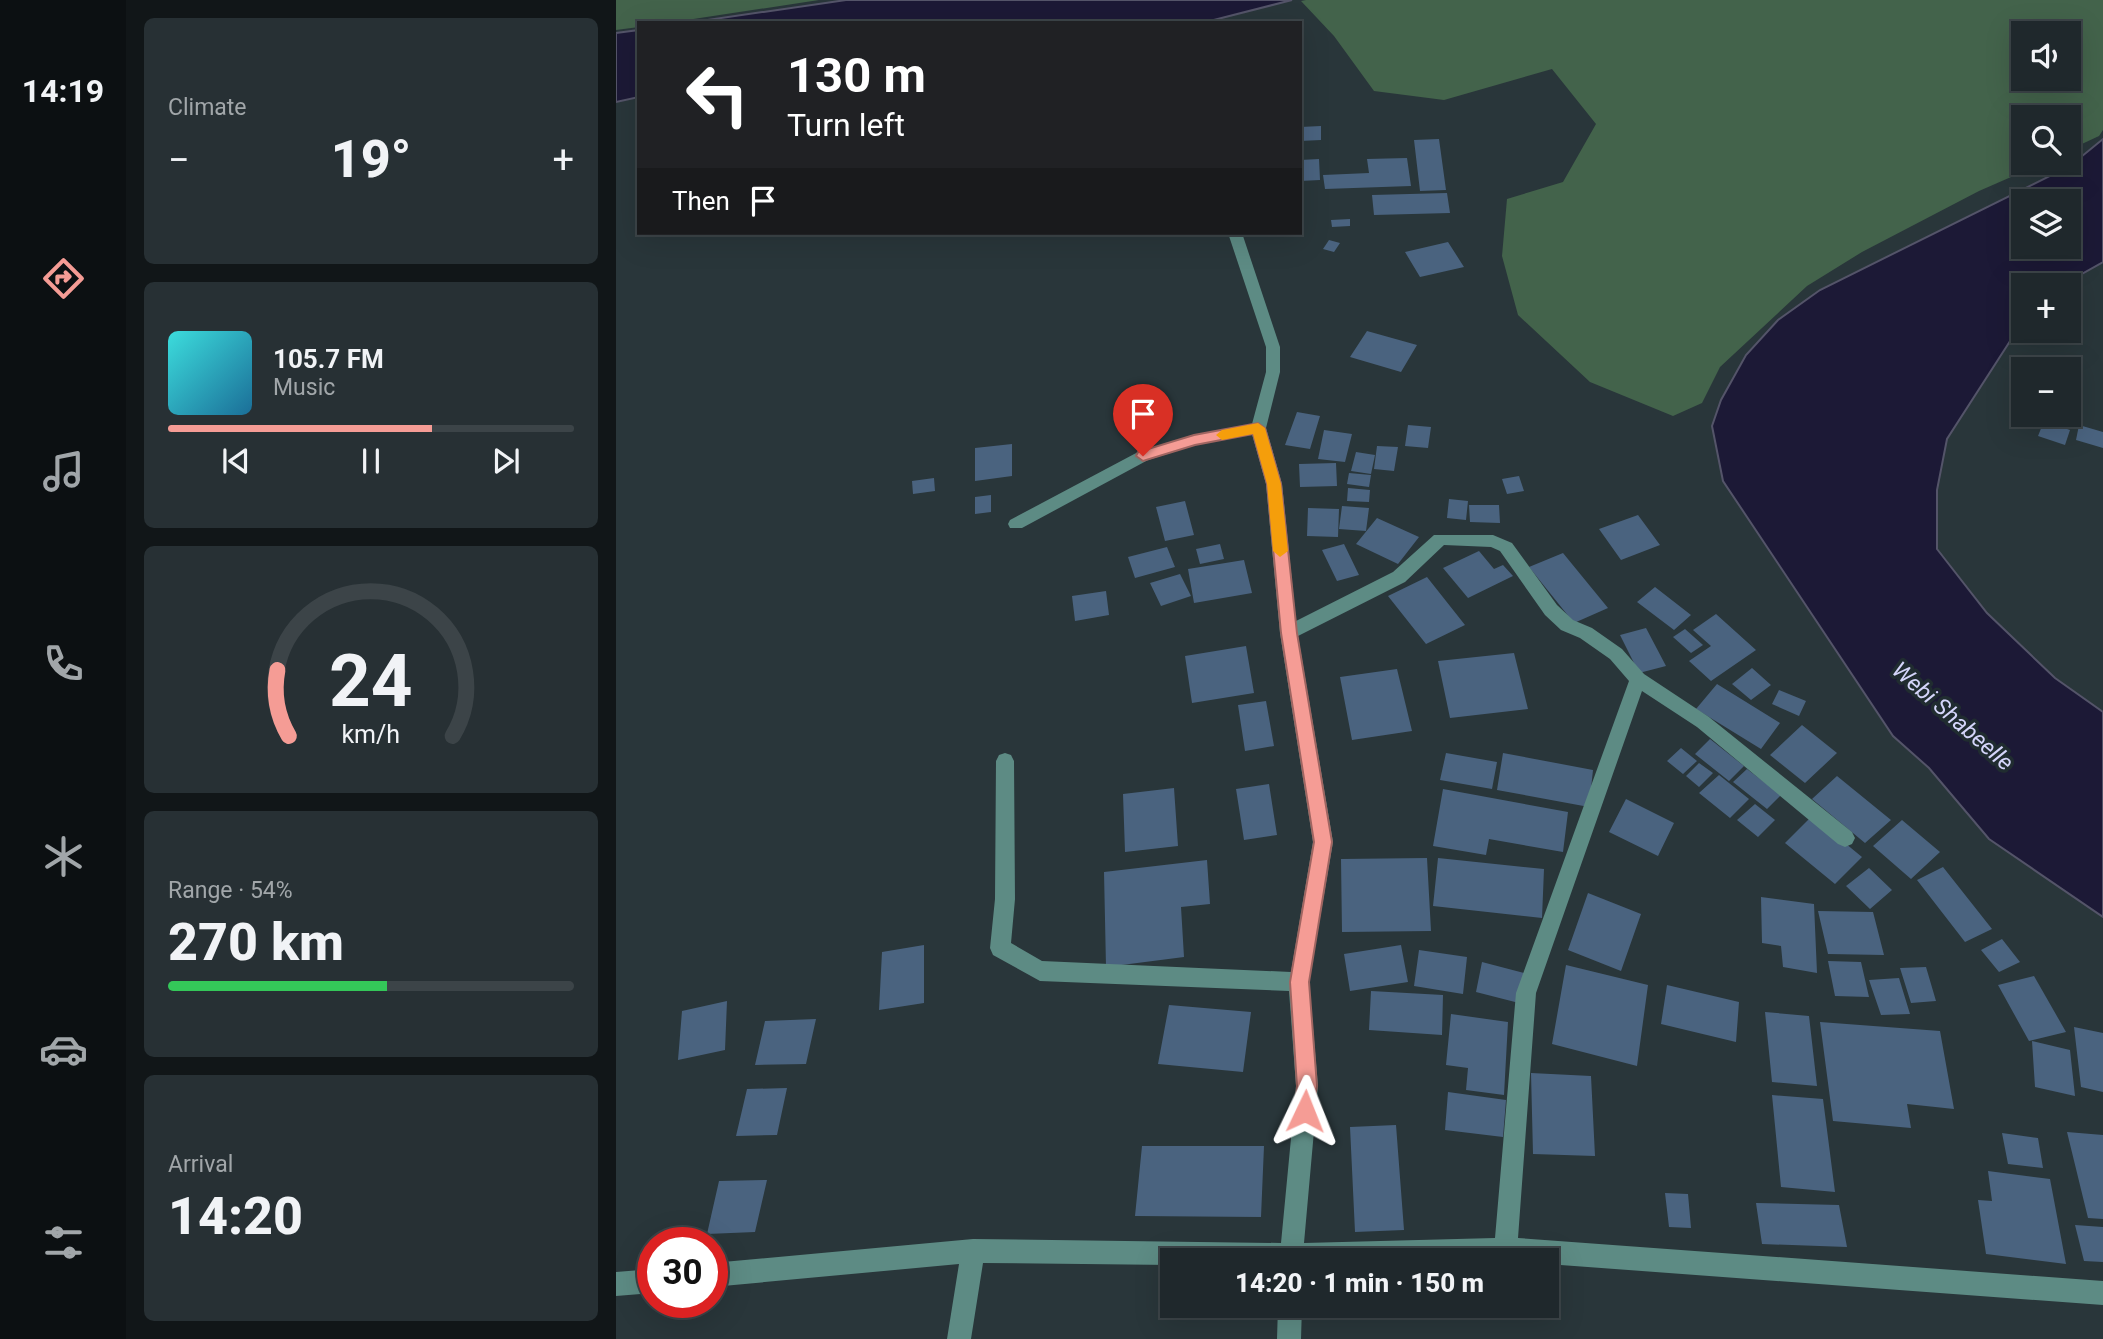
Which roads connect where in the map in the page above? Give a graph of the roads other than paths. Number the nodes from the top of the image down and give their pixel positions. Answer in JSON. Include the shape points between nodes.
{"nodes":[{"id":1,"x":1236,"y":235,"type":"edge"},
{"id":2,"x":1258,"y":428,"type":"junction"},
{"id":3,"x":1016,"y":524,"type":"dead end"},
{"id":4,"x":1289,"y":633,"type":"junction"},
{"id":5,"x":1638,"y":679,"type":"junction"},
{"id":6,"x":1005,"y":761,"type":"dead end"},
{"id":7,"x":1844,"y":838,"type":"dead end"},
{"id":8,"x":1299,"y":982,"type":"junction"},
{"id":9,"x":1292,"y":1248,"type":"edge"},
{"id":10,"x":1506,"y":1248,"type":"edge"},
{"id":11,"x":973,"y":1251,"type":"junction"},
{"id":12,"x":1559,"y":1253,"type":"edge"},
{"id":13,"x":1160,"y":1255,"type":"edge"},
{"id":14,"x":728,"y":1274,"type":"edge"},
{"id":15,"x":637,"y":1282,"type":"edge"},
{"id":16,"x":616,"y":1284,"type":"edge"},
{"id":17,"x":2103,"y":1293,"type":"edge"},
{"id":18,"x":1290,"y":1318,"type":"edge"},
{"id":19,"x":958,"y":1339,"type":"edge"},
{"id":20,"x":1289,"y":1339,"type":"edge"}],
"edges":[{"from":1,"to":2,"type":"street","via":[[1273,347],[1273,372]]},
{"from":2,"to":3,"type":"street","via":[[1143,456]]},
{"from":2,"to":4,"type":"street","via":[[1274,484]]},
{"from":4,"to":5,"type":"street","via":[[1399,577],[1440,539],[1493,541],[1506,547],[1551,610],[1616,654]]},
{"from":4,"to":8,"type":"street","via":[[1323,842]]},
{"from":5,"to":7,"type":"street","via":[[1703,722]]},
{"from":5,"to":10,"type":"street","via":[[1526,993]]},
{"from":6,"to":8,"type":"street","via":[[1005,899],[1000,948],[1040,971]]},
{"from":8,"to":9,"type":"street","via":[[1307,1086]]},
{"from":11,"to":13,"type":"street"},
{"from":11,"to":14,"type":"street"},
{"from":11,"to":19,"type":"street"},
{"from":12,"to":17,"type":"street"},
{"from":15,"to":16,"type":"street"},
{"from":18,"to":20,"type":"street"}]}
